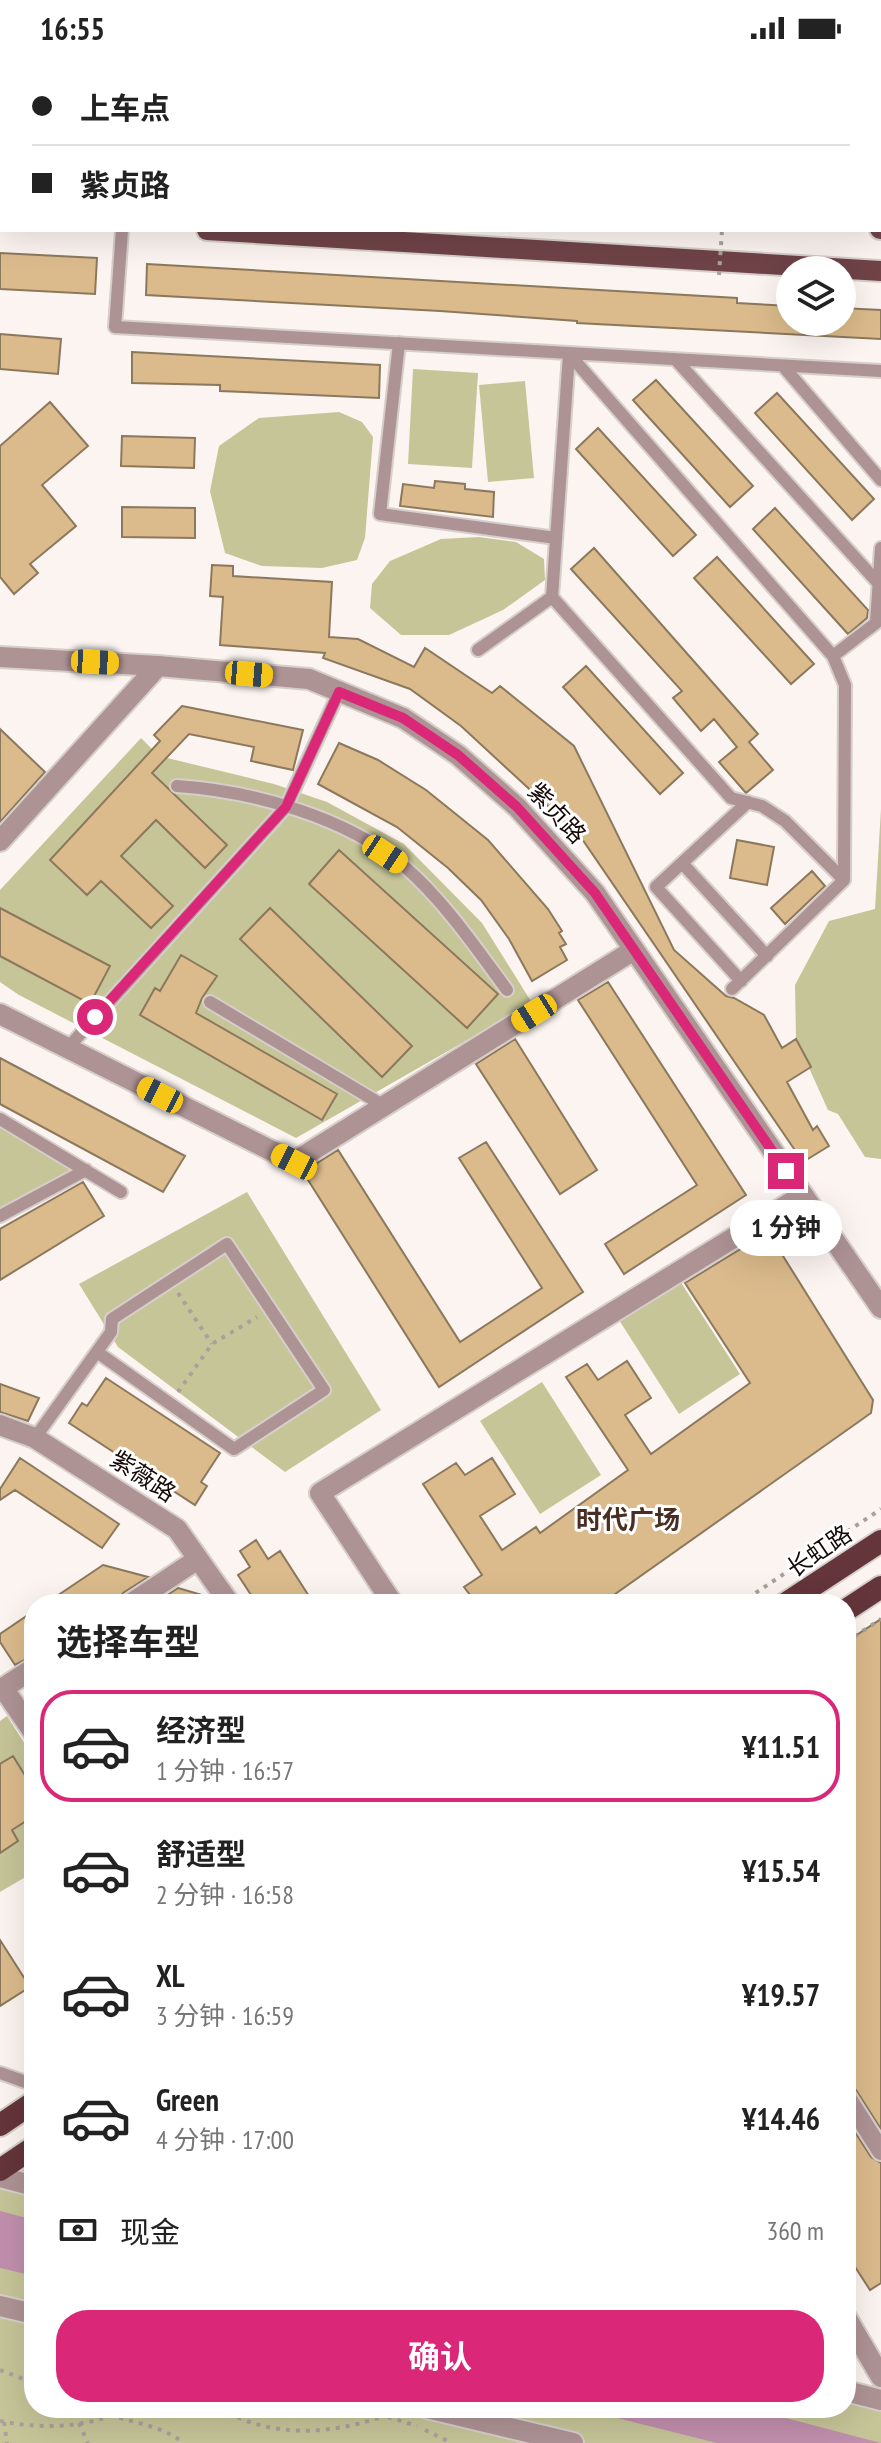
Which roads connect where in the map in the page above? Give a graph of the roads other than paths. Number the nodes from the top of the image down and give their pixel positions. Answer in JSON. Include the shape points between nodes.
{"nodes":[{"id":1,"x":122,"y":232,"type":"edge"},
{"id":2,"x":240,"y":232,"type":"edge"},
{"id":3,"x":881,"y":271,"type":"edge"},
{"id":4,"x":399,"y":343,"type":"junction"},
{"id":5,"x":569,"y":354,"type":"junction"},
{"id":6,"x":676,"y":360,"type":"junction"},
{"id":7,"x":783,"y":366,"type":"junction"},
{"id":8,"x":881,"y":371,"type":"edge"},
{"id":9,"x":881,"y":480,"type":"edge"},
{"id":10,"x":556,"y":538,"type":"junction"},
{"id":11,"x":881,"y":548,"type":"edge"},
{"id":12,"x":879,"y":584,"type":"junction"},
{"id":13,"x":552,"y":597,"type":"junction"},
{"id":14,"x":478,"y":650,"type":"dead end"},
{"id":15,"x":833,"y":656,"type":"junction"},
{"id":16,"x":0,"y":657,"type":"edge"},
{"id":17,"x":158,"y":666,"type":"junction"},
{"id":18,"x":339,"y":692,"type":"junction"},
{"id":19,"x":177,"y":786,"type":"dead end"},
{"id":20,"x":748,"y":802,"type":"junction"},
{"id":21,"x":286,"y":807,"type":"junction"},
{"id":22,"x":0,"y":841,"type":"edge"},
{"id":23,"x":682,"y":863,"type":"junction"},
{"id":24,"x":844,"y":880,"type":"junction"},
{"id":25,"x":634,"y":950,"type":"junction"},
{"id":26,"x":767,"y":956,"type":"junction"},
{"id":27,"x":507,"y":990,"type":"dead end"},
{"id":28,"x":210,"y":1002,"type":"dead end"},
{"id":29,"x":0,"y":1014,"type":"edge"},
{"id":30,"x":74,"y":1041,"type":"dead end"},
{"id":31,"x":384,"y":1106,"type":"junction"},
{"id":32,"x":0,"y":1119,"type":"edge"},
{"id":33,"x":86,"y":1170,"type":"junction"},
{"id":34,"x":121,"y":1192,"type":"dead end"},
{"id":35,"x":803,"y":1195,"type":"junction"},
{"id":36,"x":0,"y":1216,"type":"edge"},
{"id":37,"x":881,"y":1308,"type":"edge"},
{"id":38,"x":97,"y":1352,"type":"junction"},
{"id":39,"x":0,"y":1425,"type":"edge"},
{"id":40,"x":35,"y":1438,"type":"junction"},
{"id":41,"x":881,"y":1541,"type":"edge"},
{"id":42,"x":198,"y":1559,"type":"junction"},
{"id":43,"x":881,"y":1587,"type":"edge"},
{"id":44,"x":145,"y":1594,"type":"edge"},
{"id":45,"x":223,"y":1594,"type":"edge"},
{"id":46,"x":386,"y":1594,"type":"edge"},
{"id":47,"x":800,"y":1594,"type":"edge"},
{"id":48,"x":856,"y":1603,"type":"edge"},
{"id":49,"x":24,"y":1675,"type":"edge"},
{"id":50,"x":2,"y":1689,"type":"edge"},
{"id":51,"x":24,"y":1719,"type":"edge"},
{"id":52,"x":0,"y":2073,"type":"edge"},
{"id":53,"x":24,"y":2081,"type":"edge"},
{"id":54,"x":24,"y":2109,"type":"edge"},
{"id":55,"x":856,"y":2112,"type":"edge"},
{"id":56,"x":0,"y":2125,"type":"edge"},
{"id":57,"x":881,"y":2151,"type":"edge"},
{"id":58,"x":24,"y":2154,"type":"edge"},
{"id":59,"x":0,"y":2170,"type":"edge"},
{"id":60,"x":0,"y":2177,"type":"edge"},
{"id":61,"x":24,"y":2183,"type":"edge"},
{"id":62,"x":0,"y":2306,"type":"edge"},
{"id":63,"x":24,"y":2312,"type":"edge"},
{"id":64,"x":856,"y":2328,"type":"edge"},
{"id":65,"x":875,"y":2348,"type":"edge"},
{"id":66,"x":881,"y":2377,"type":"edge"},
{"id":67,"x":856,"y":2394,"type":"edge"},
{"id":68,"x":881,"y":2400,"type":"edge"},
{"id":69,"x":469,"y":2418,"type":"edge"},
{"id":70,"x":573,"y":2443,"type":"edge"}],
"edges":[{"from":1,"to":4,"type":"lane","via":[[115,327]]},
{"from":2,"to":3,"type":"main road"},
{"from":4,"to":5,"type":"lane"},
{"from":4,"to":10,"type":"lane","via":[[380,514]]},
{"from":5,"to":6,"type":"lane"},
{"from":5,"to":10,"type":"lane"},
{"from":5,"to":15,"type":"lane"},
{"from":6,"to":7,"type":"lane"},
{"from":6,"to":12,"type":"lane"},
{"from":7,"to":8,"type":"lane"},
{"from":7,"to":9,"type":"lane"},
{"from":10,"to":13,"type":"lane"},
{"from":11,"to":12,"type":"lane"},
{"from":12,"to":15,"type":"lane","via":[[876,623]]},
{"from":13,"to":14,"type":"lane"},
{"from":13,"to":20,"type":"lane","via":[[731,798]]},
{"from":15,"to":24,"type":"lane","via":[[845,685]]},
{"from":16,"to":17,"type":"street","name":"紫贞路"},
{"from":17,"to":18,"type":"street","name":"紫贞路","via":[[309,679]]},
{"from":17,"to":22,"type":"street"},
{"from":18,"to":21,"type":"lane"},
{"from":18,"to":25,"type":"street","name":"紫贞路","via":[[403,718],[458,755],[595,893]]},
{"from":19,"to":21,"type":"lane"},
{"from":20,"to":23,"type":"lane"},
{"from":20,"to":24,"type":"lane","via":[[785,821]]},
{"from":21,"to":27,"type":"lane","via":[[345,828],[405,867]]},
{"from":21,"to":30,"type":"lane"},
{"from":23,"to":26,"type":"lane"},
{"from":23,"to":26,"type":"lane","via":[[656,887],[736,985]]},
{"from":24,"to":26,"type":"lane"},
{"from":25,"to":31,"type":"street"},
{"from":25,"to":35,"type":"street","name":"紫贞路"},
{"from":28,"to":31,"type":"lane"},
{"from":29,"to":31,"type":"street","via":[[294,1162]]},
{"from":32,"to":33,"type":"lane"},
{"from":33,"to":34,"type":"lane"},
{"from":33,"to":36,"type":"lane"},
{"from":35,"to":37,"type":"street","name":"紫贞路"},
{"from":35,"to":46,"type":"street","via":[[320,1493]]},
{"from":38,"to":38,"type":"lane","via":[[111,1332],[112,1319],[227,1244],[324,1390],[234,1449]]},
{"from":38,"to":40,"type":"lane"},
{"from":39,"to":40,"type":"street","name":"紫薇路"},
{"from":40,"to":42,"type":"street","name":"紫薇路","via":[[177,1529]]},
{"from":41,"to":47,"type":"highway","name":"长虹路"},
{"from":42,"to":44,"type":"street"},
{"from":42,"to":45,"type":"street","name":"紫薇路"},
{"from":43,"to":48,"type":"highway"},
{"from":49,"to":50,"type":"street"},
{"from":50,"to":51,"type":"street"},
{"from":52,"to":53,"type":"lane"},
{"from":54,"to":56,"type":"highway"},
{"from":55,"to":57,"type":"street"},
{"from":58,"to":59,"type":"highway"},
{"from":60,"to":61,"type":"street"},
{"from":62,"to":63,"type":"street"},
{"from":64,"to":65,"type":"street"},
{"from":65,"to":66,"type":"street"},
{"from":67,"to":68,"type":"street"},
{"from":69,"to":70,"type":"street"}]}
